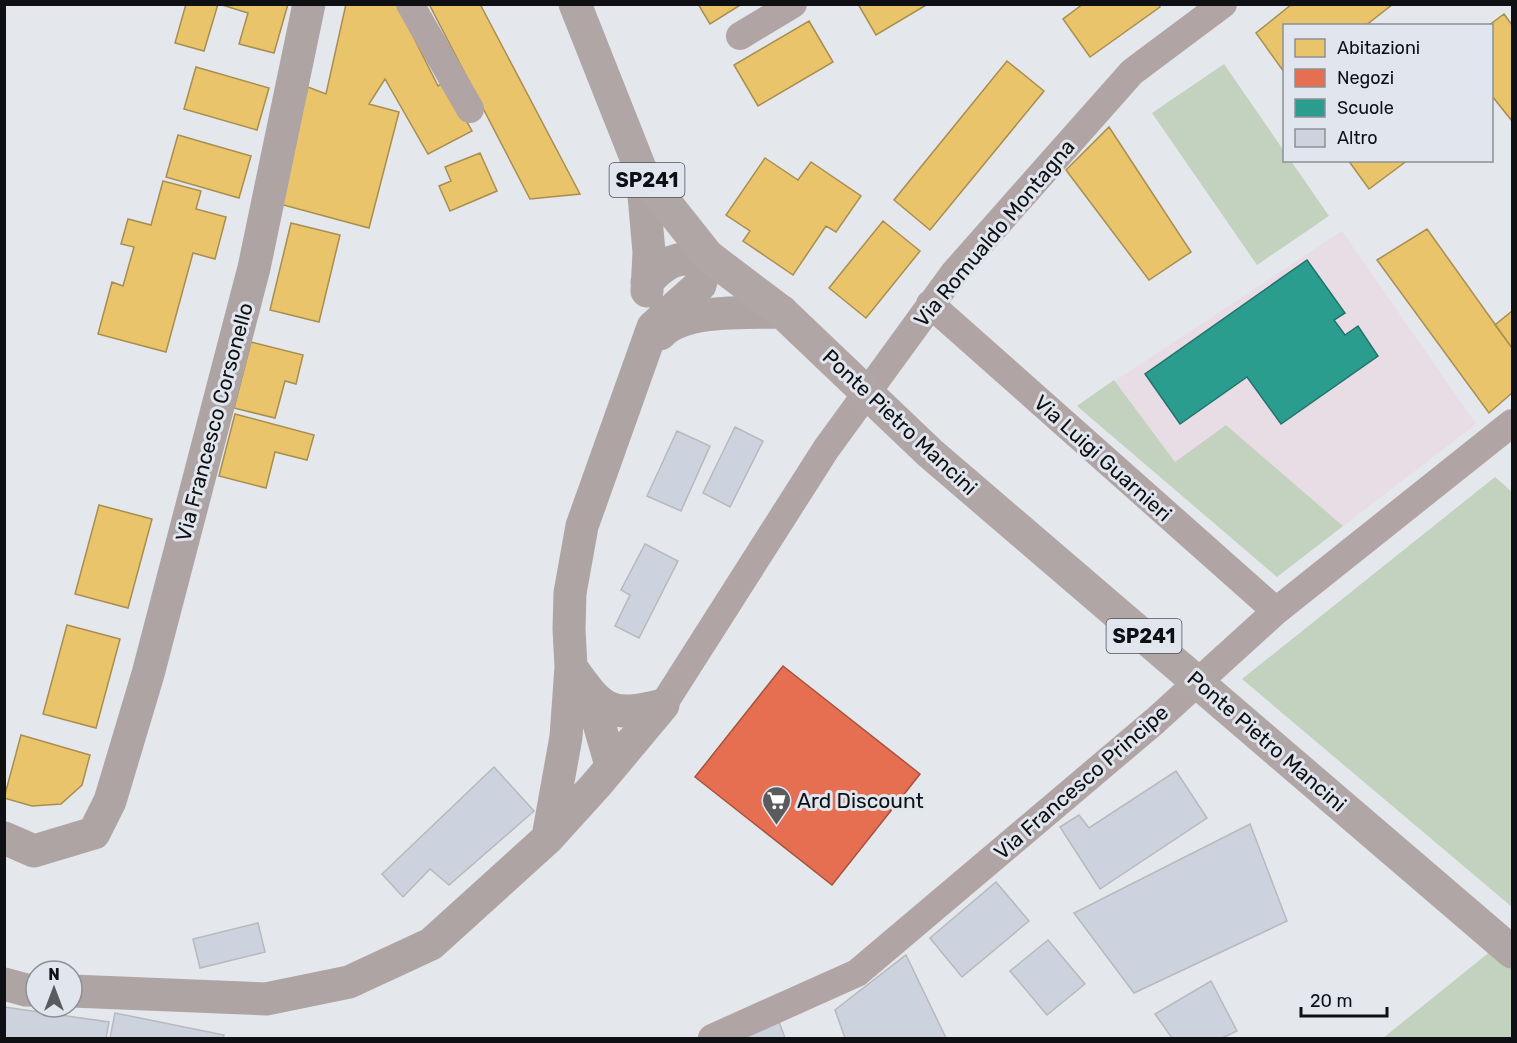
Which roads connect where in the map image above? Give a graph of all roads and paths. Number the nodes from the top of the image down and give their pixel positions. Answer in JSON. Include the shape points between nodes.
{"nodes":[{"id":1,"x":309,"y":4,"type":"edge"},
{"id":2,"x":410,"y":4,"type":"edge"},
{"id":3,"x":575,"y":4,"type":"edge"},
{"id":4,"x":793,"y":4,"type":"edge"},
{"id":5,"x":1223,"y":4,"type":"edge"},
{"id":6,"x":740,"y":36,"type":"dead end"},
{"id":7,"x":470,"y":109,"type":"dead end"},
{"id":8,"x":642,"y":173,"type":"junction"},
{"id":9,"x":708,"y":256,"type":"junction"},
{"id":10,"x":647,"y":282,"type":"junction"},
{"id":11,"x":930,"y":304,"type":"junction"},
{"id":12,"x":782,"y":312,"type":"junction"},
{"id":13,"x":644,"y":350,"type":"junction"},
{"id":14,"x":1512,"y":423,"type":"edge"},
{"id":15,"x":1276,"y":611,"type":"junction"},
{"id":16,"x":571,"y":667,"type":"junction"},
{"id":17,"x":591,"y":696,"type":"junction"},
{"id":18,"x":663,"y":705,"type":"junction"},
{"id":19,"x":566,"y":737,"type":"junction"},
{"id":20,"x":604,"y":774,"type":"junction"},
{"id":21,"x":4,"y":838,"type":"edge"},
{"id":22,"x":548,"y":838,"type":"junction"},
{"id":23,"x":1512,"y":952,"type":"edge"},
{"id":24,"x":4,"y":984,"type":"edge"},
{"id":25,"x":24,"y":989,"type":"edge"},
{"id":26,"x":84,"y":991,"type":"edge"},
{"id":27,"x":712,"y":1038,"type":"edge"}],
"edges":[{"from":1,"to":21,"type":"main road","name":"Via Francesco Corsonello","via":[[255,268],[111,801],[94,833],[34,851]]},
{"from":2,"to":7,"type":"street"},
{"from":3,"to":8,"type":"main road","number":"SP241"},
{"from":4,"to":6,"type":"street"},
{"from":5,"to":11,"type":"street","name":"Via Romualdo Montagna","via":[[1132,72]]},
{"from":8,"to":9,"type":"main road","number":"SP241"},
{"from":8,"to":10,"type":"main road","via":[[649,252]]},
{"from":9,"to":10,"type":"main road","via":[[661,266]]},
{"from":9,"to":12,"type":"main road","number":"SP241"},
{"from":9,"to":13,"type":"main road","via":[[700,285],[653,327]]},
{"from":10,"to":13,"type":"main road"},
{"from":11,"to":15,"type":"street","name":"Via Luigi Guarnieri"},
{"from":11,"to":18,"type":"street","name":"Via Romualdo Montagna","via":[[826,449]]},
{"from":12,"to":13,"type":"main road","via":[[684,319],[666,327]]},
{"from":12,"to":23,"type":"main road","name":"Ponte Pietro Mancini","number":"SP241","bridge":true,"via":[[930,453]]},
{"from":13,"to":16,"type":"main road","via":[[582,525],[570,593]]},
{"from":14,"to":15,"type":"street","name":"Via Francesco Principe"},
{"from":15,"to":27,"type":"street","name":"Via Francesco Principe","via":[[1155,721],[857,973]]},
{"from":16,"to":17,"type":"main road"},
{"from":16,"to":19,"type":"main road"},
{"from":17,"to":18,"type":"main road","via":[[616,711],[636,712]]},
{"from":17,"to":20,"type":"main road"},
{"from":18,"to":20,"type":"main road"},
{"from":19,"to":20,"type":"main road"},
{"from":19,"to":22,"type":"main road"},
{"from":20,"to":22,"type":"main road"},
{"from":22,"to":26,"type":"main road","via":[[431,944],[349,982],[266,999]]},
{"from":24,"to":25,"type":"main road"}]}
